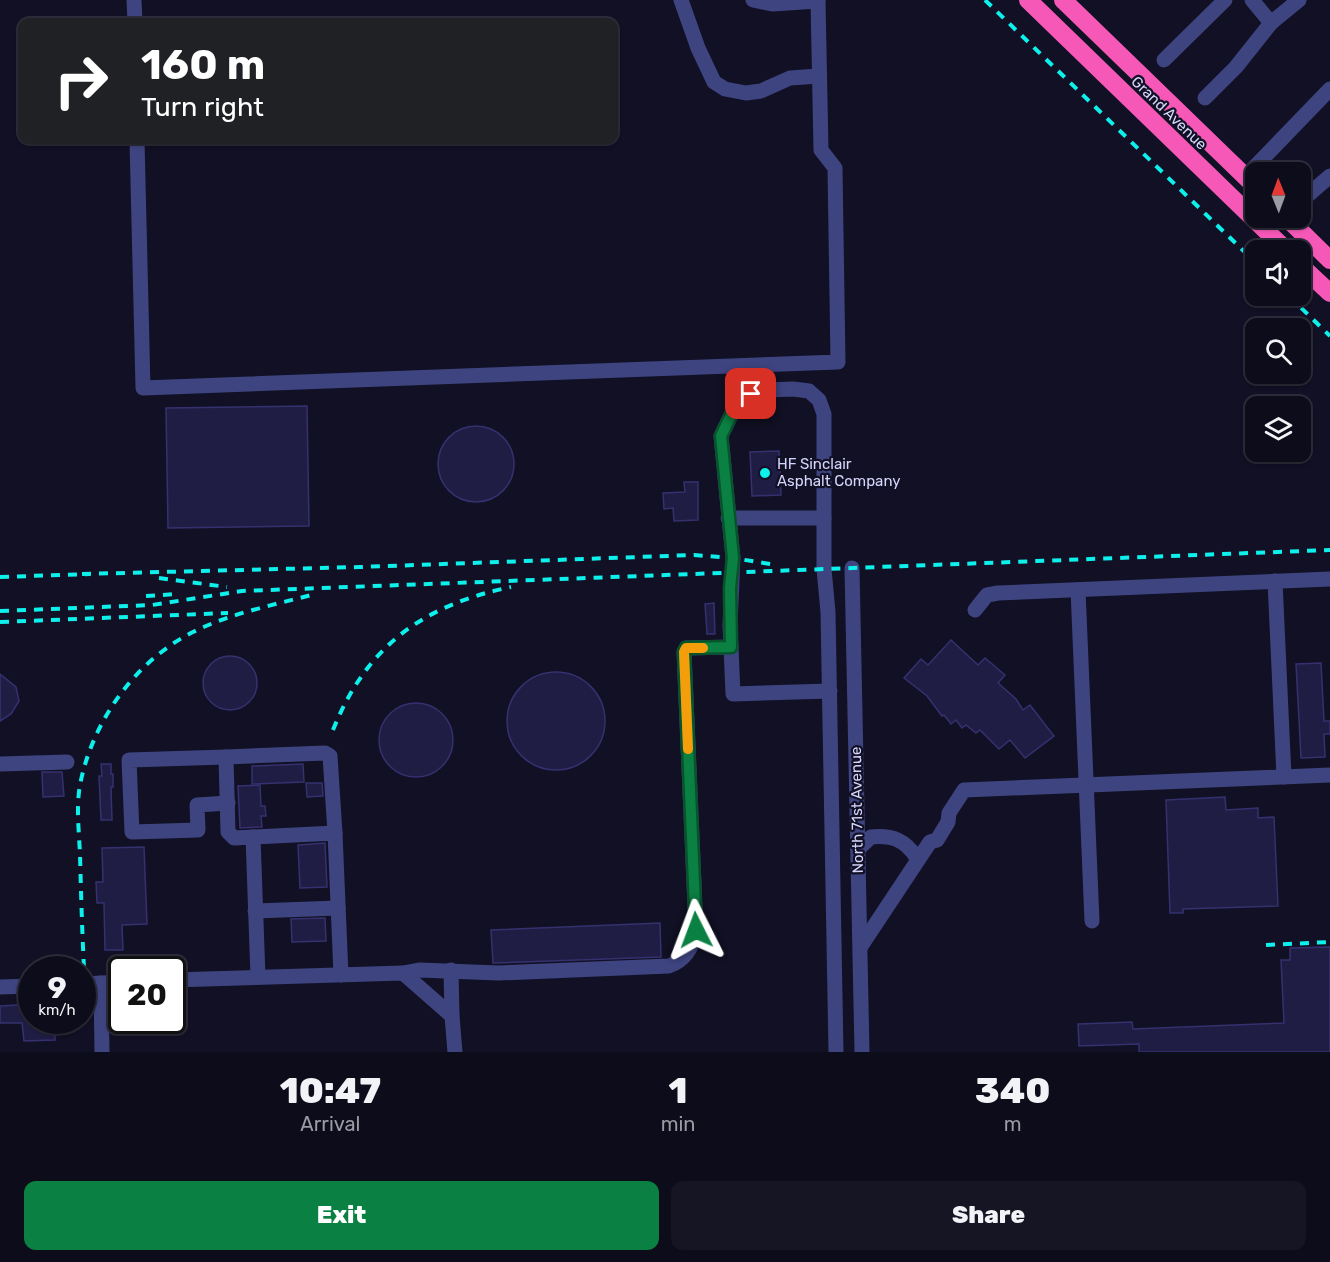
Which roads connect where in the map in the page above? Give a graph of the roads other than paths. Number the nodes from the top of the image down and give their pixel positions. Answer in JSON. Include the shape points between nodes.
{"nodes":[{"id":1,"x":134,"y":0,"type":"edge"},
{"id":2,"x":681,"y":0,"type":"edge"},
{"id":3,"x":753,"y":0,"type":"edge"},
{"id":4,"x":1028,"y":0,"type":"edge"},
{"id":5,"x":1063,"y":0,"type":"edge"},
{"id":6,"x":1225,"y":0,"type":"edge"},
{"id":7,"x":1252,"y":0,"type":"edge"},
{"id":8,"x":1299,"y":0,"type":"edge"},
{"id":9,"x":818,"y":1,"type":"edge"},
{"id":10,"x":135,"y":18,"type":"edge"},
{"id":11,"x":1271,"y":23,"type":"junction"},
{"id":12,"x":1164,"y":60,"type":"dead end"},
{"id":13,"x":819,"y":76,"type":"junction"},
{"id":14,"x":1330,"y":89,"type":"edge"},
{"id":15,"x":1205,"y":98,"type":"dead end"},
{"id":16,"x":1191,"y":124,"type":"junction"},
{"id":17,"x":1172,"y":141,"type":"junction"},
{"id":18,"x":137,"y":144,"type":"edge"},
{"id":19,"x":1267,"y":162,"type":"edge"},
{"id":20,"x":1330,"y":176,"type":"edge"},
{"id":21,"x":1245,"y":177,"type":"edge"},
{"id":22,"x":1311,"y":192,"type":"edge"},
{"id":23,"x":1297,"y":228,"type":"edge"},
{"id":24,"x":1276,"y":240,"type":"edge"},
{"id":25,"x":1330,"y":260,"type":"edge"},
{"id":26,"x":1311,"y":275,"type":"edge"},
{"id":27,"x":1330,"y":293,"type":"edge"},
{"id":28,"x":729,"y":518,"type":"junction"},
{"id":29,"x":824,"y":518,"type":"junction"},
{"id":30,"x":852,"y":568,"type":"dead end"},
{"id":31,"x":1330,"y":579,"type":"edge"},
{"id":32,"x":1275,"y":581,"type":"junction"},
{"id":33,"x":1078,"y":590,"type":"junction"},
{"id":34,"x":975,"y":610,"type":"dead end"},
{"id":35,"x":731,"y":647,"type":"junction"},
{"id":36,"x":830,"y":692,"type":"junction"},
{"id":37,"x":226,"y":757,"type":"junction"},
{"id":38,"x":67,"y":762,"type":"dead end"},
{"id":39,"x":0,"y":765,"type":"edge"},
{"id":40,"x":1330,"y":775,"type":"edge"},
{"id":41,"x":1284,"y":777,"type":"junction"},
{"id":42,"x":1086,"y":785,"type":"junction"},
{"id":43,"x":228,"y":803,"type":"junction"},
{"id":44,"x":335,"y":832,"type":"junction"},
{"id":45,"x":253,"y":837,"type":"junction"},
{"id":46,"x":858,"y":849,"type":"junction"},
{"id":47,"x":918,"y":858,"type":"junction"},
{"id":48,"x":834,"y":903,"type":"junction"},
{"id":49,"x":860,"y":903,"type":"junction"},
{"id":50,"x":338,"y":908,"type":"junction"},
{"id":51,"x":255,"y":911,"type":"junction"},
{"id":52,"x":1092,"y":921,"type":"dead end"},
{"id":53,"x":861,"y":946,"type":"junction"},
{"id":54,"x":451,"y":970,"type":"junction"},
{"id":55,"x":403,"y":973,"type":"junction"},
{"id":56,"x":341,"y":975,"type":"junction"},
{"id":57,"x":258,"y":977,"type":"junction"},
{"id":58,"x":186,"y":980,"type":"edge"},
{"id":59,"x":96,"y":983,"type":"edge"},
{"id":60,"x":101,"y":983,"type":"junction"},
{"id":61,"x":108,"y":983,"type":"edge"},
{"id":62,"x":18,"y":986,"type":"edge"},
{"id":63,"x":0,"y":987,"type":"edge"},
{"id":64,"x":452,"y":1016,"type":"junction"},
{"id":65,"x":102,"y":1052,"type":"edge"},
{"id":66,"x":455,"y":1052,"type":"edge"},
{"id":67,"x":836,"y":1052,"type":"edge"},
{"id":68,"x":862,"y":1052,"type":"edge"}],
"edges":[{"from":1,"to":10,"type":"lane"},
{"from":2,"to":13,"type":"lane","via":[[714,82],[725,89],[753,92],[790,78]]},
{"from":3,"to":9,"type":"lane","via":[[772,4]]},
{"from":4,"to":17,"type":"highway","name":"Grand Avenue"},
{"from":5,"to":16,"type":"highway","name":"Grand Avenue"},
{"from":6,"to":12,"type":"lane"},
{"from":7,"to":11,"type":"lane"},
{"from":8,"to":11,"type":"lane"},
{"from":9,"to":13,"type":"lane"},
{"from":11,"to":15,"type":"lane","via":[[1236,68]]},
{"from":13,"to":18,"type":"lane","via":[[821,150],[835,168],[838,362],[143,388]]},
{"from":14,"to":19,"type":"lane"},
{"from":16,"to":17,"type":"highway"},
{"from":16,"to":21,"type":"highway","name":"Grand Avenue"},
{"from":17,"to":24,"type":"highway","name":"Grand Avenue"},
{"from":20,"to":22,"type":"lane"},
{"from":23,"to":25,"type":"highway"},
{"from":26,"to":27,"type":"highway"},
{"from":28,"to":29,"type":"lane"},
{"from":28,"to":29,"type":"lane","name":"North 71st Avenue","via":[[721,436],[724,427],[736,405],[751,394],[793,389],[809,391],[819,400],[824,414]]},
{"from":28,"to":35,"type":"lane","name":"North 71st Avenue","via":[[733,572]]},
{"from":29,"to":36,"type":"lane","name":"North 71st Avenue"},
{"from":30,"to":46,"type":"lane","name":"North 71st Avenue"},
{"from":31,"to":32,"type":"lane"},
{"from":32,"to":33,"type":"lane"},
{"from":32,"to":41,"type":"lane"},
{"from":33,"to":34,"type":"lane","via":[[987,595]]},
{"from":33,"to":42,"type":"lane"},
{"from":35,"to":36,"type":"lane","name":"North 71st Avenue","via":[[733,694]]},
{"from":35,"to":54,"type":"lane","via":[[686,648],[684,652],[696,930],[688,953],[669,966],[499,973]]},
{"from":36,"to":48,"type":"lane","name":"North 71st Avenue"},
{"from":37,"to":43,"type":"lane"},
{"from":37,"to":43,"type":"lane","via":[[129,760],[132,832],[198,830],[197,805]]},
{"from":37,"to":44,"type":"lane","via":[[325,753],[330,756]]},
{"from":38,"to":39,"type":"lane"},
{"from":40,"to":41,"type":"lane"},
{"from":41,"to":42,"type":"lane"},
{"from":42,"to":47,"type":"lane","via":[[964,790],[937,840],[930,842]]},
{"from":42,"to":52,"type":"lane"},
{"from":43,"to":45,"type":"lane","via":[[228,832],[231,836]]},
{"from":44,"to":45,"type":"lane"},
{"from":44,"to":50,"type":"lane"},
{"from":45,"to":51,"type":"lane"},
{"from":46,"to":47,"type":"lane","via":[[872,837],[894,837],[909,845]]},
{"from":46,"to":49,"type":"lane","name":"North 71st Avenue"},
{"from":47,"to":53,"type":"lane"},
{"from":48,"to":49,"type":"lane"},
{"from":48,"to":67,"type":"lane","name":"North 71st Avenue"},
{"from":49,"to":53,"type":"lane","name":"North 71st Avenue"},
{"from":50,"to":51,"type":"lane"},
{"from":50,"to":56,"type":"lane"},
{"from":51,"to":57,"type":"lane"},
{"from":53,"to":68,"type":"lane","name":"North 71st Avenue"},
{"from":54,"to":55,"type":"lane"},
{"from":54,"to":64,"type":"lane"},
{"from":55,"to":56,"type":"lane"},
{"from":55,"to":64,"type":"lane"},
{"from":56,"to":57,"type":"lane"},
{"from":57,"to":58,"type":"lane"},
{"from":59,"to":60,"type":"lane"},
{"from":60,"to":61,"type":"lane"},
{"from":60,"to":65,"type":"lane"},
{"from":62,"to":63,"type":"lane"},
{"from":64,"to":66,"type":"lane"}]}
